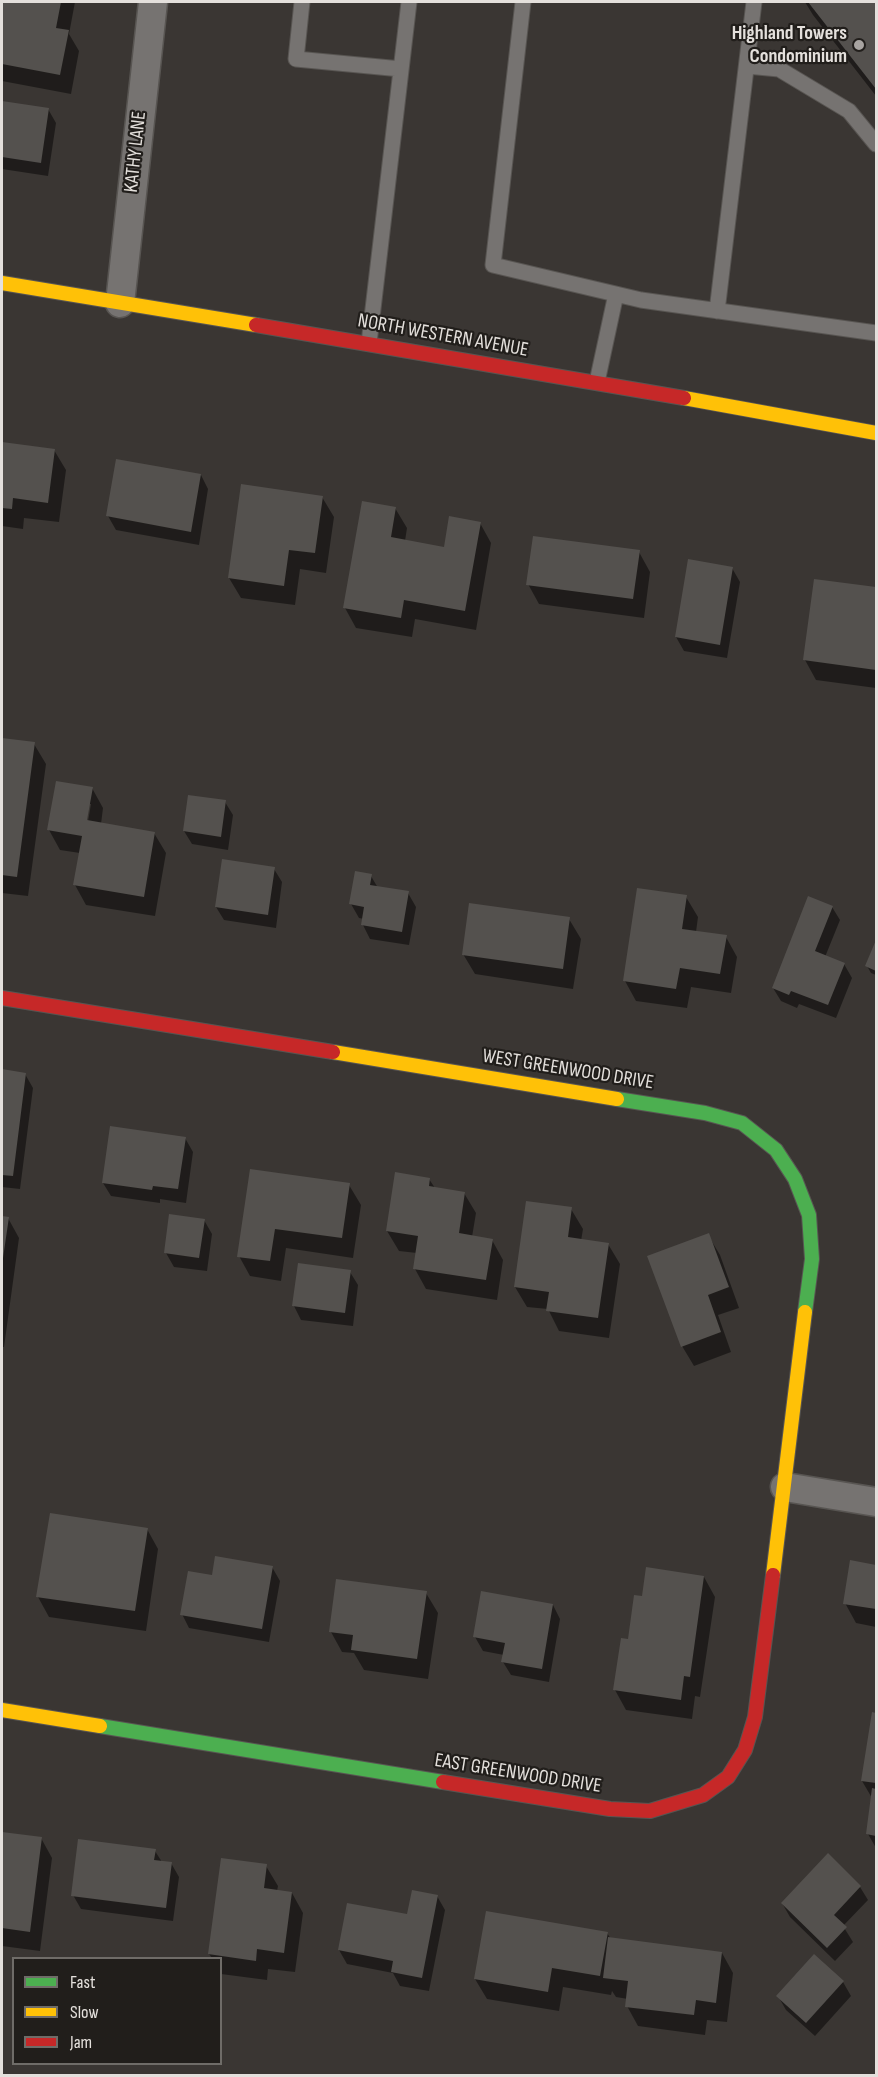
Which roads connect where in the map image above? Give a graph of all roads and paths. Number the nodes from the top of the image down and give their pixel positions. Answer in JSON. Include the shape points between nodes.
{"nodes":[{"id":1,"x":153,"y":2,"type":"edge"},
{"id":2,"x":302,"y":2,"type":"edge"},
{"id":3,"x":409,"y":2,"type":"edge"},
{"id":4,"x":524,"y":2,"type":"edge"},
{"id":5,"x":754,"y":2,"type":"edge"},
{"id":6,"x":747,"y":66,"type":"junction"},
{"id":7,"x":401,"y":69,"type":"junction"},
{"id":8,"x":876,"y":144,"type":"edge"},
{"id":9,"x":2,"y":283,"type":"edge"},
{"id":10,"x":616,"y":294,"type":"junction"},
{"id":11,"x":120,"y":303,"type":"junction"},
{"id":12,"x":717,"y":311,"type":"junction"},
{"id":13,"x":876,"y":333,"type":"edge"},
{"id":14,"x":369,"y":343,"type":"junction"},
{"id":15,"x":597,"y":382,"type":"junction"},
{"id":16,"x":876,"y":433,"type":"edge"},
{"id":17,"x":2,"y":998,"type":"edge"},
{"id":18,"x":785,"y":1487,"type":"junction"},
{"id":19,"x":876,"y":1502,"type":"edge"},
{"id":20,"x":2,"y":1710,"type":"edge"}],
"edges":[{"from":1,"to":11,"type":"street","name":"KATHY LANE"},
{"from":2,"to":7,"type":"lane","via":[[296,59]]},
{"from":3,"to":7,"type":"lane"},
{"from":4,"to":10,"type":"lane","via":[[493,265]]},
{"from":5,"to":6,"type":"lane"},
{"from":6,"to":8,"type":"lane","via":[[779,69],[849,111]]},
{"from":6,"to":12,"type":"lane"},
{"from":7,"to":14,"type":"lane"},
{"from":9,"to":11,"type":"street","name":"NORTH WESTERN AVENUE"},
{"from":10,"to":12,"type":"lane"},
{"from":10,"to":15,"type":"lane"},
{"from":11,"to":14,"type":"street","name":"NORTH WESTERN AVENUE"},
{"from":12,"to":13,"type":"lane"},
{"from":14,"to":15,"type":"street","name":"NORTH WESTERN AVENUE"},
{"from":15,"to":16,"type":"street","name":"NORTH WESTERN AVENUE"},
{"from":17,"to":18,"type":"street","name":"WEST GREENWOOD DRIVE","via":[[705,1113],[742,1123],[776,1150],[795,1179],[809,1215],[812,1259]]},
{"from":18,"to":19,"type":"street"},
{"from":18,"to":20,"type":"street","name":"EAST GREENWOOD DRIVE","via":[[755,1717],[745,1750],[728,1777],[703,1796],[679,1804],[650,1811],[610,1809]]}]}
